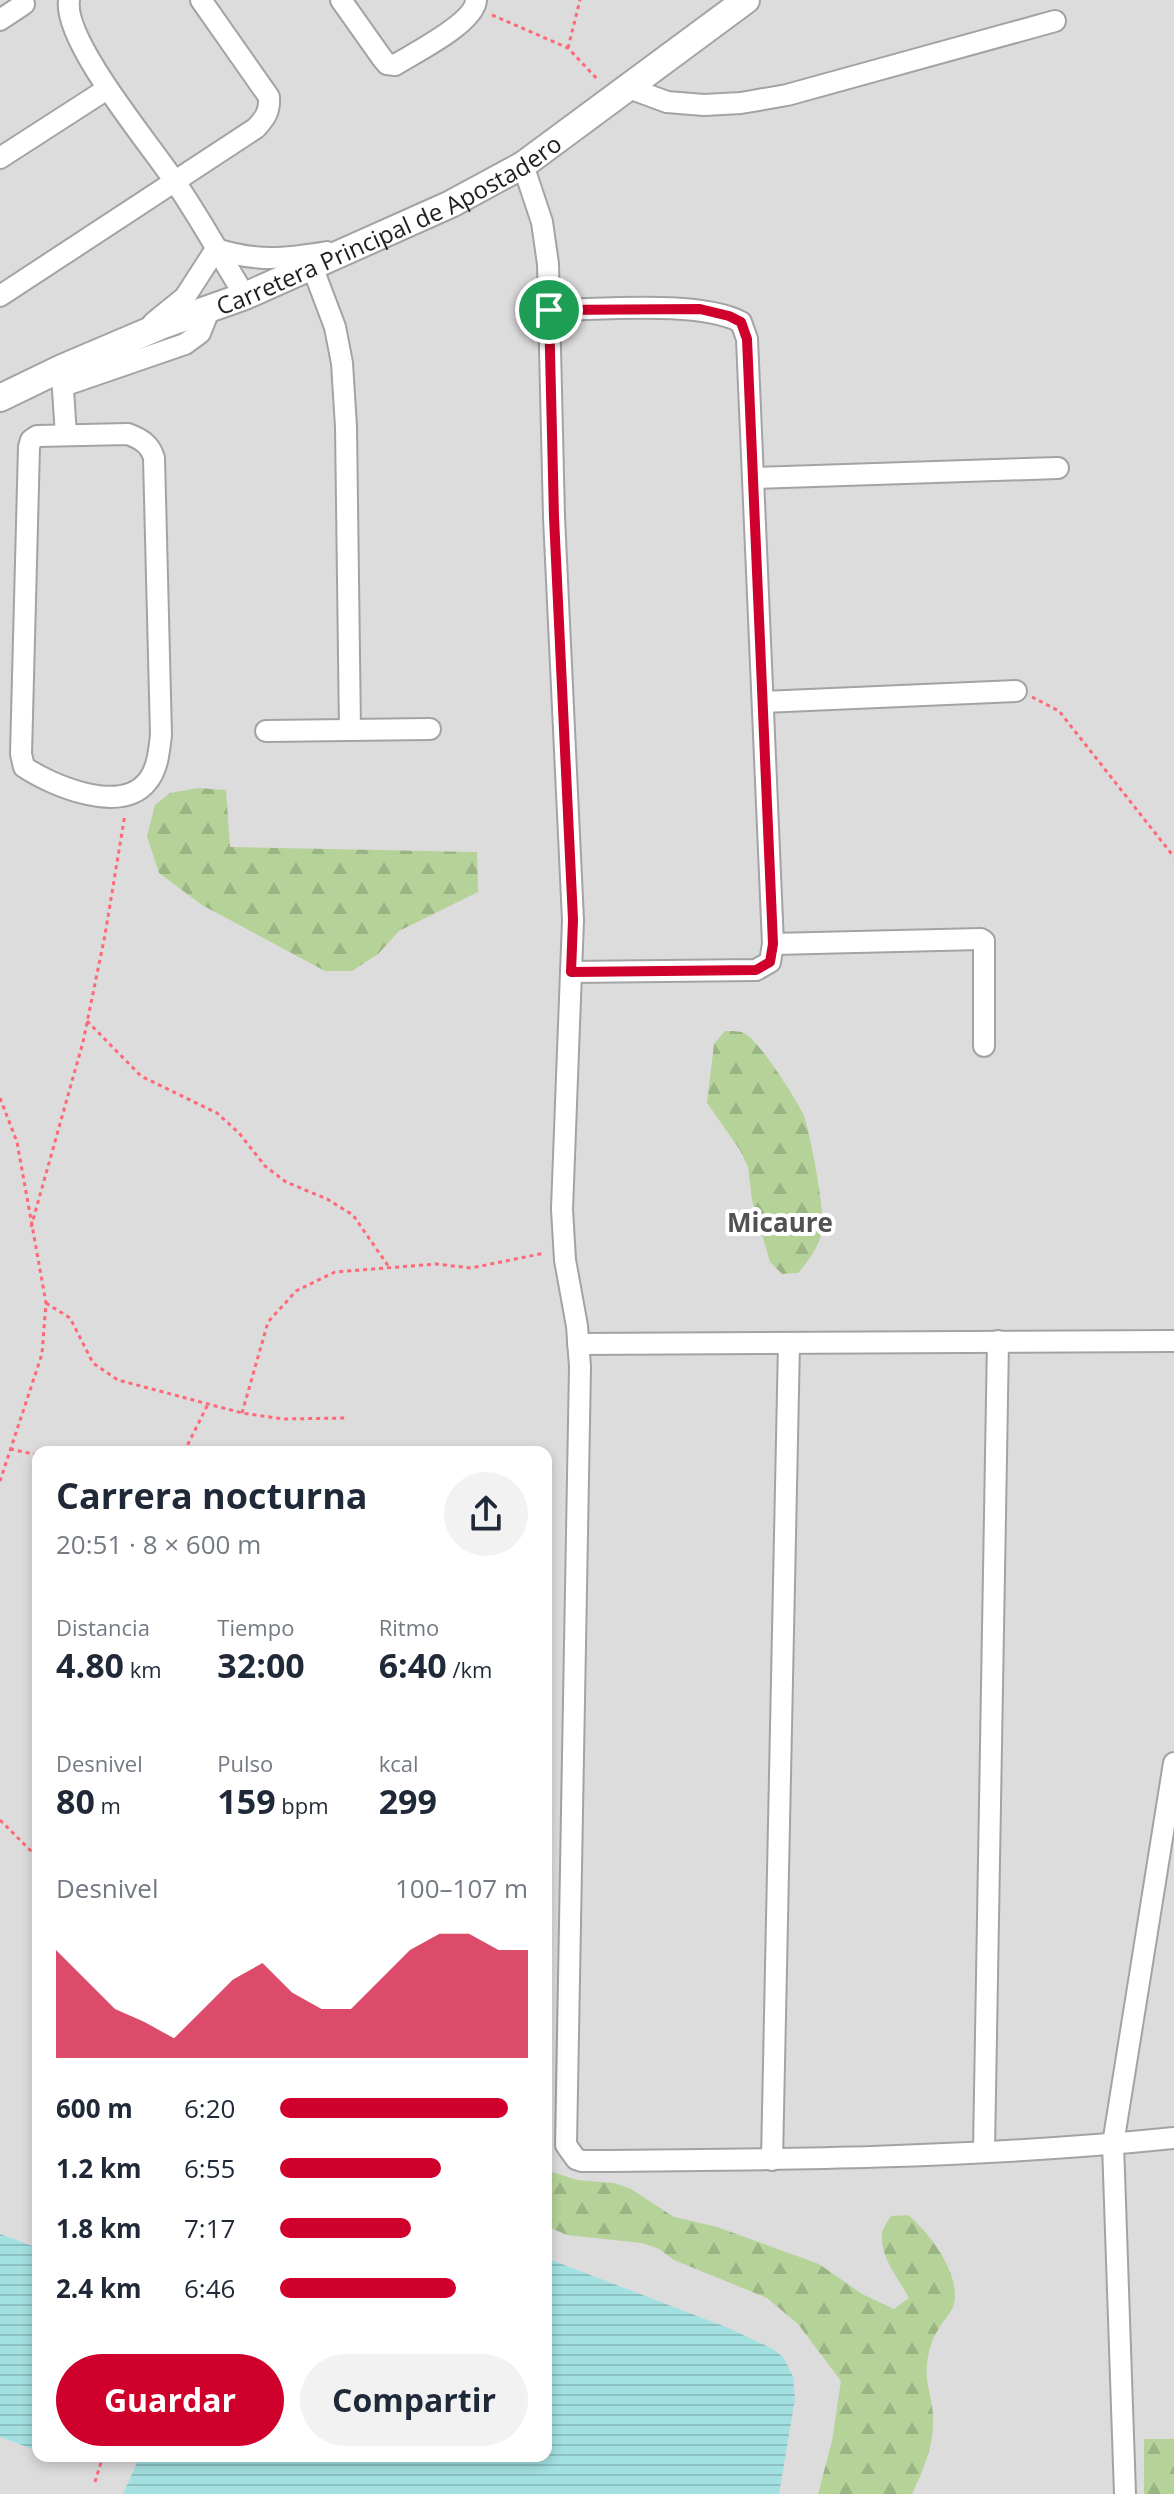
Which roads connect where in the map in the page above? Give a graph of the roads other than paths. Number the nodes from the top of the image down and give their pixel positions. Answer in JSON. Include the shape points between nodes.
{"nodes":[{"id":1,"x":69,"y":0,"type":"edge"},
{"id":2,"x":201,"y":0,"type":"edge"},
{"id":3,"x":341,"y":0,"type":"edge"},
{"id":4,"x":729,"y":0,"type":"edge"},
{"id":5,"x":746,"y":0,"type":"edge"},
{"id":6,"x":24,"y":4,"type":"dead end"},
{"id":7,"x":476,"y":4,"type":"edge"},
{"id":8,"x":0,"y":20,"type":"edge"},
{"id":9,"x":1055,"y":21,"type":"dead end"},
{"id":10,"x":704,"y":32,"type":"junction"},
{"id":11,"x":107,"y":89,"type":"junction"},
{"id":12,"x":622,"y":93,"type":"junction"},
{"id":13,"x":0,"y":158,"type":"edge"},
{"id":14,"x":523,"y":165,"type":"junction"},
{"id":15,"x":175,"y":181,"type":"junction"},
{"id":16,"x":355,"y":247,"type":"junction"},
{"id":17,"x":216,"y":249,"type":"junction"},
{"id":18,"x":312,"y":266,"type":"junction"},
{"id":19,"x":0,"y":296,"type":"edge"},
{"id":20,"x":245,"y":296,"type":"junction"},
{"id":21,"x":210,"y":308,"type":"junction"},
{"id":22,"x":549,"y":310,"type":"junction"},
{"id":23,"x":130,"y":339,"type":"junction"},
{"id":24,"x":62,"y":377,"type":"junction"},
{"id":25,"x":0,"y":398,"type":"edge"},
{"id":26,"x":66,"y":435,"type":"junction"},
{"id":27,"x":1058,"y":468,"type":"dead end"},
{"id":28,"x":753,"y":478,"type":"junction"},
{"id":29,"x":1016,"y":691,"type":"road end"},
{"id":30,"x":763,"y":702,"type":"junction"},
{"id":31,"x":430,"y":729,"type":"dead end"},
{"id":32,"x":350,"y":730,"type":"junction"},
{"id":33,"x":266,"y":731,"type":"dead end"},
{"id":34,"x":773,"y":944,"type":"junction"},
{"id":35,"x":571,"y":972,"type":"junction"},
{"id":36,"x":984,"y":1046,"type":"dead end"},
{"id":37,"x":998,"y":1341,"type":"junction"},
{"id":38,"x":1174,"y":1341,"type":"edge"},
{"id":39,"x":789,"y":1343,"type":"junction"},
{"id":40,"x":578,"y":1344,"type":"junction"},
{"id":41,"x":1174,"y":1763,"type":"edge"},
{"id":42,"x":1174,"y":2138,"type":"edge"},
{"id":43,"x":1113,"y":2144,"type":"junction"},
{"id":44,"x":984,"y":2150,"type":"junction"},
{"id":45,"x":772,"y":2160,"type":"junction"},
{"id":46,"x":1125,"y":2494,"type":"edge"}],
"edges":[{"from":1,"to":11,"type":"street","via":[[71,23]]},
{"from":2,"to":15,"type":"street","via":[[269,97],[270,107],[256,128]]},
{"from":3,"to":7,"type":"street","via":[[382,58],[395,65],[465,21]]},
{"from":4,"to":10,"type":"street"},
{"from":5,"to":10,"type":"street","name":"Carretera Principal de Apostadero"},
{"from":6,"to":8,"type":"street"},
{"from":9,"to":12,"type":"street","via":[[741,103],[667,102]]},
{"from":10,"to":12,"type":"street","name":"Carretera Principal de Apostadero"},
{"from":11,"to":13,"type":"street"},
{"from":11,"to":15,"type":"street"},
{"from":12,"to":14,"type":"street","name":"Carretera Principal de Apostadero"},
{"from":14,"to":16,"type":"street","name":"Carretera Principal de Apostadero"},
{"from":14,"to":22,"type":"street","via":[[542,222]]},
{"from":15,"to":17,"type":"street"},
{"from":15,"to":19,"type":"street"},
{"from":16,"to":17,"type":"street","via":[[284,260]]},
{"from":16,"to":18,"type":"street","name":"Carretera Principal de Apostadero"},
{"from":17,"to":20,"type":"street"},
{"from":17,"to":23,"type":"street","via":[[185,297]]},
{"from":18,"to":20,"type":"street","name":"Carretera Principal de Apostadero"},
{"from":18,"to":32,"type":"street","via":[[342,363]]},
{"from":20,"to":21,"type":"street","name":"Carretera Principal de Apostadero"},
{"from":21,"to":23,"type":"street","name":"Carretera Principal de Apostadero"},
{"from":21,"to":24,"type":"street","via":[[200,333],[185,344]]},
{"from":22,"to":28,"type":"street","via":[[700,309],[741,322],[747,339]]},
{"from":22,"to":35,"type":"street"},
{"from":23,"to":24,"type":"street","name":"Carretera Principal de Apostadero"},
{"from":24,"to":25,"type":"street","name":"Carretera Principal de Apostadero"},
{"from":24,"to":26,"type":"street"},
{"from":26,"to":26,"type":"street","via":[[37,436],[29,447],[21,754],[24,767],[43,779],[102,797],[145,785],[159,755],[154,458],[141,439],[128,434]]},
{"from":27,"to":28,"type":"street"},
{"from":28,"to":30,"type":"street"},
{"from":29,"to":30,"type":"street"},
{"from":30,"to":34,"type":"street"},
{"from":31,"to":32,"type":"street"},
{"from":32,"to":33,"type":"street"},
{"from":34,"to":35,"type":"street","via":[[770,962],[756,970]]},
{"from":34,"to":36,"type":"street","via":[[981,939]]},
{"from":35,"to":40,"type":"street","via":[[562,1209]]},
{"from":37,"to":38,"type":"street"},
{"from":37,"to":39,"type":"street"},
{"from":37,"to":44,"type":"street"},
{"from":39,"to":40,"type":"street"},
{"from":39,"to":45,"type":"street"},
{"from":40,"to":45,"type":"street","via":[[566,2145],[582,2161]]},
{"from":41,"to":43,"type":"street"},
{"from":42,"to":43,"type":"street"},
{"from":43,"to":44,"type":"street"},
{"from":43,"to":46,"type":"street"},
{"from":44,"to":45,"type":"street"}]}
